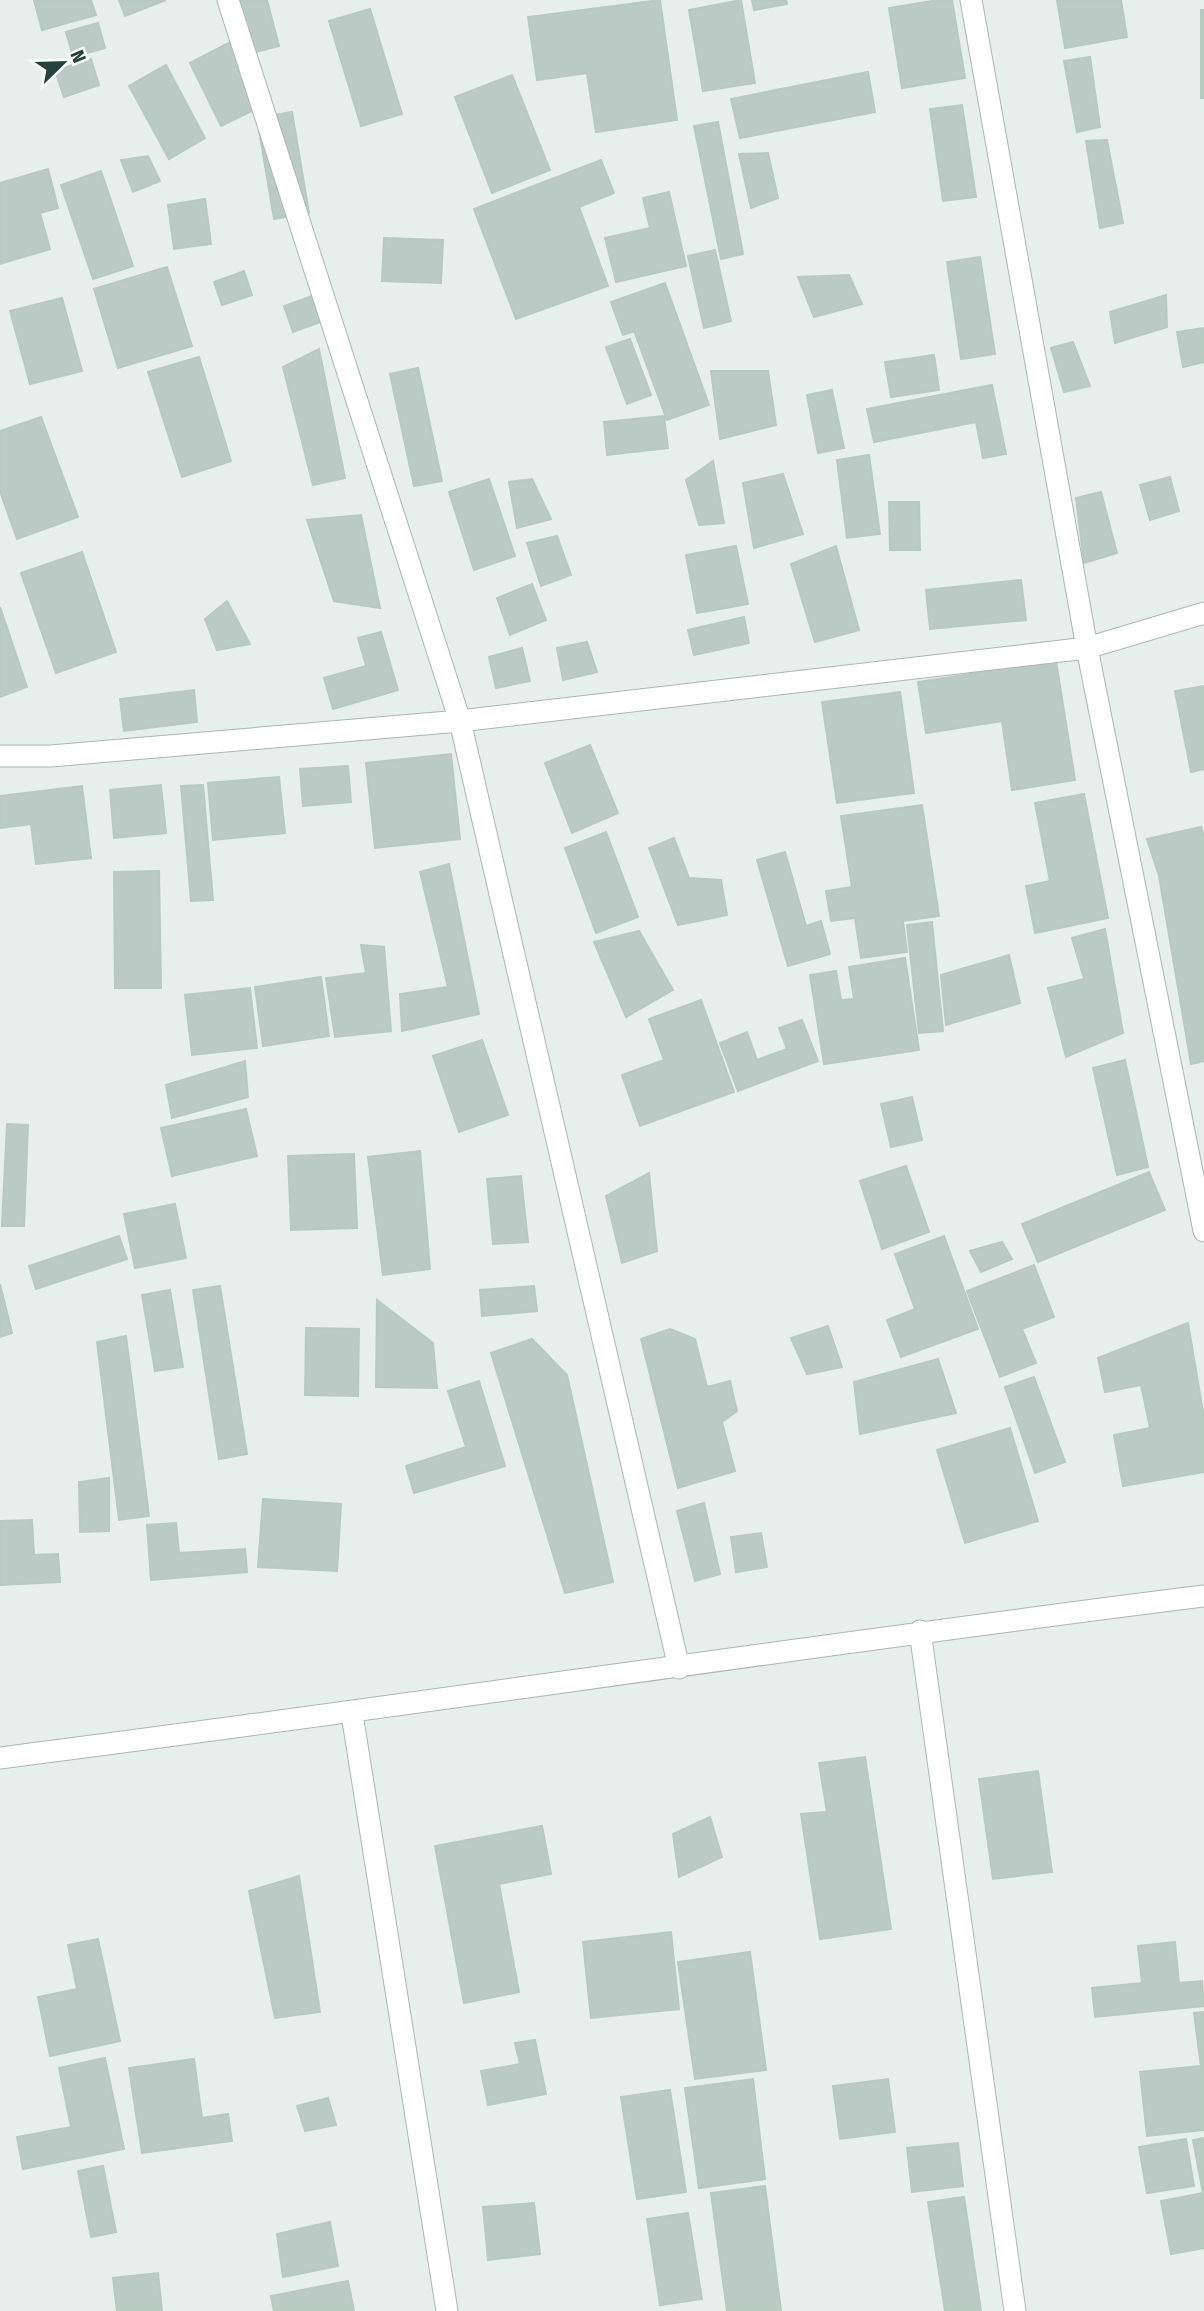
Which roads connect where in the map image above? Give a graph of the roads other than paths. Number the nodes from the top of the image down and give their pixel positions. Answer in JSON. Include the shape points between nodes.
{"nodes":[{"id":1,"x":228,"y":0,"type":"edge"},
{"id":2,"x":971,"y":0,"type":"edge"},
{"id":3,"x":1204,"y":613,"type":"edge"},
{"id":4,"x":1087,"y":648,"type":"junction"},
{"id":5,"x":460,"y":721,"type":"junction"},
{"id":6,"x":0,"y":756,"type":"edge"},
{"id":7,"x":1204,"y":1231,"type":"edge"},
{"id":8,"x":1204,"y":1596,"type":"edge"},
{"id":9,"x":920,"y":1631,"type":"junction"},
{"id":10,"x":679,"y":1668,"type":"junction"},
{"id":11,"x":352,"y":1714,"type":"junction"},
{"id":12,"x":0,"y":1758,"type":"edge"},
{"id":13,"x":446,"y":2311,"type":"edge"},
{"id":14,"x":1015,"y":2311,"type":"edge"}],
"edges":[{"from":1,"to":5,"type":"street"},
{"from":2,"to":4,"type":"street"},
{"from":3,"to":4,"type":"street"},
{"from":4,"to":5,"type":"street"},
{"from":4,"to":7,"type":"street"},
{"from":5,"to":6,"type":"street","via":[[51,756]]},
{"from":5,"to":10,"type":"street"},
{"from":8,"to":9,"type":"street"},
{"from":9,"to":10,"type":"street"},
{"from":9,"to":14,"type":"street"},
{"from":10,"to":11,"type":"street"},
{"from":11,"to":12,"type":"street"},
{"from":11,"to":13,"type":"street"}]}
